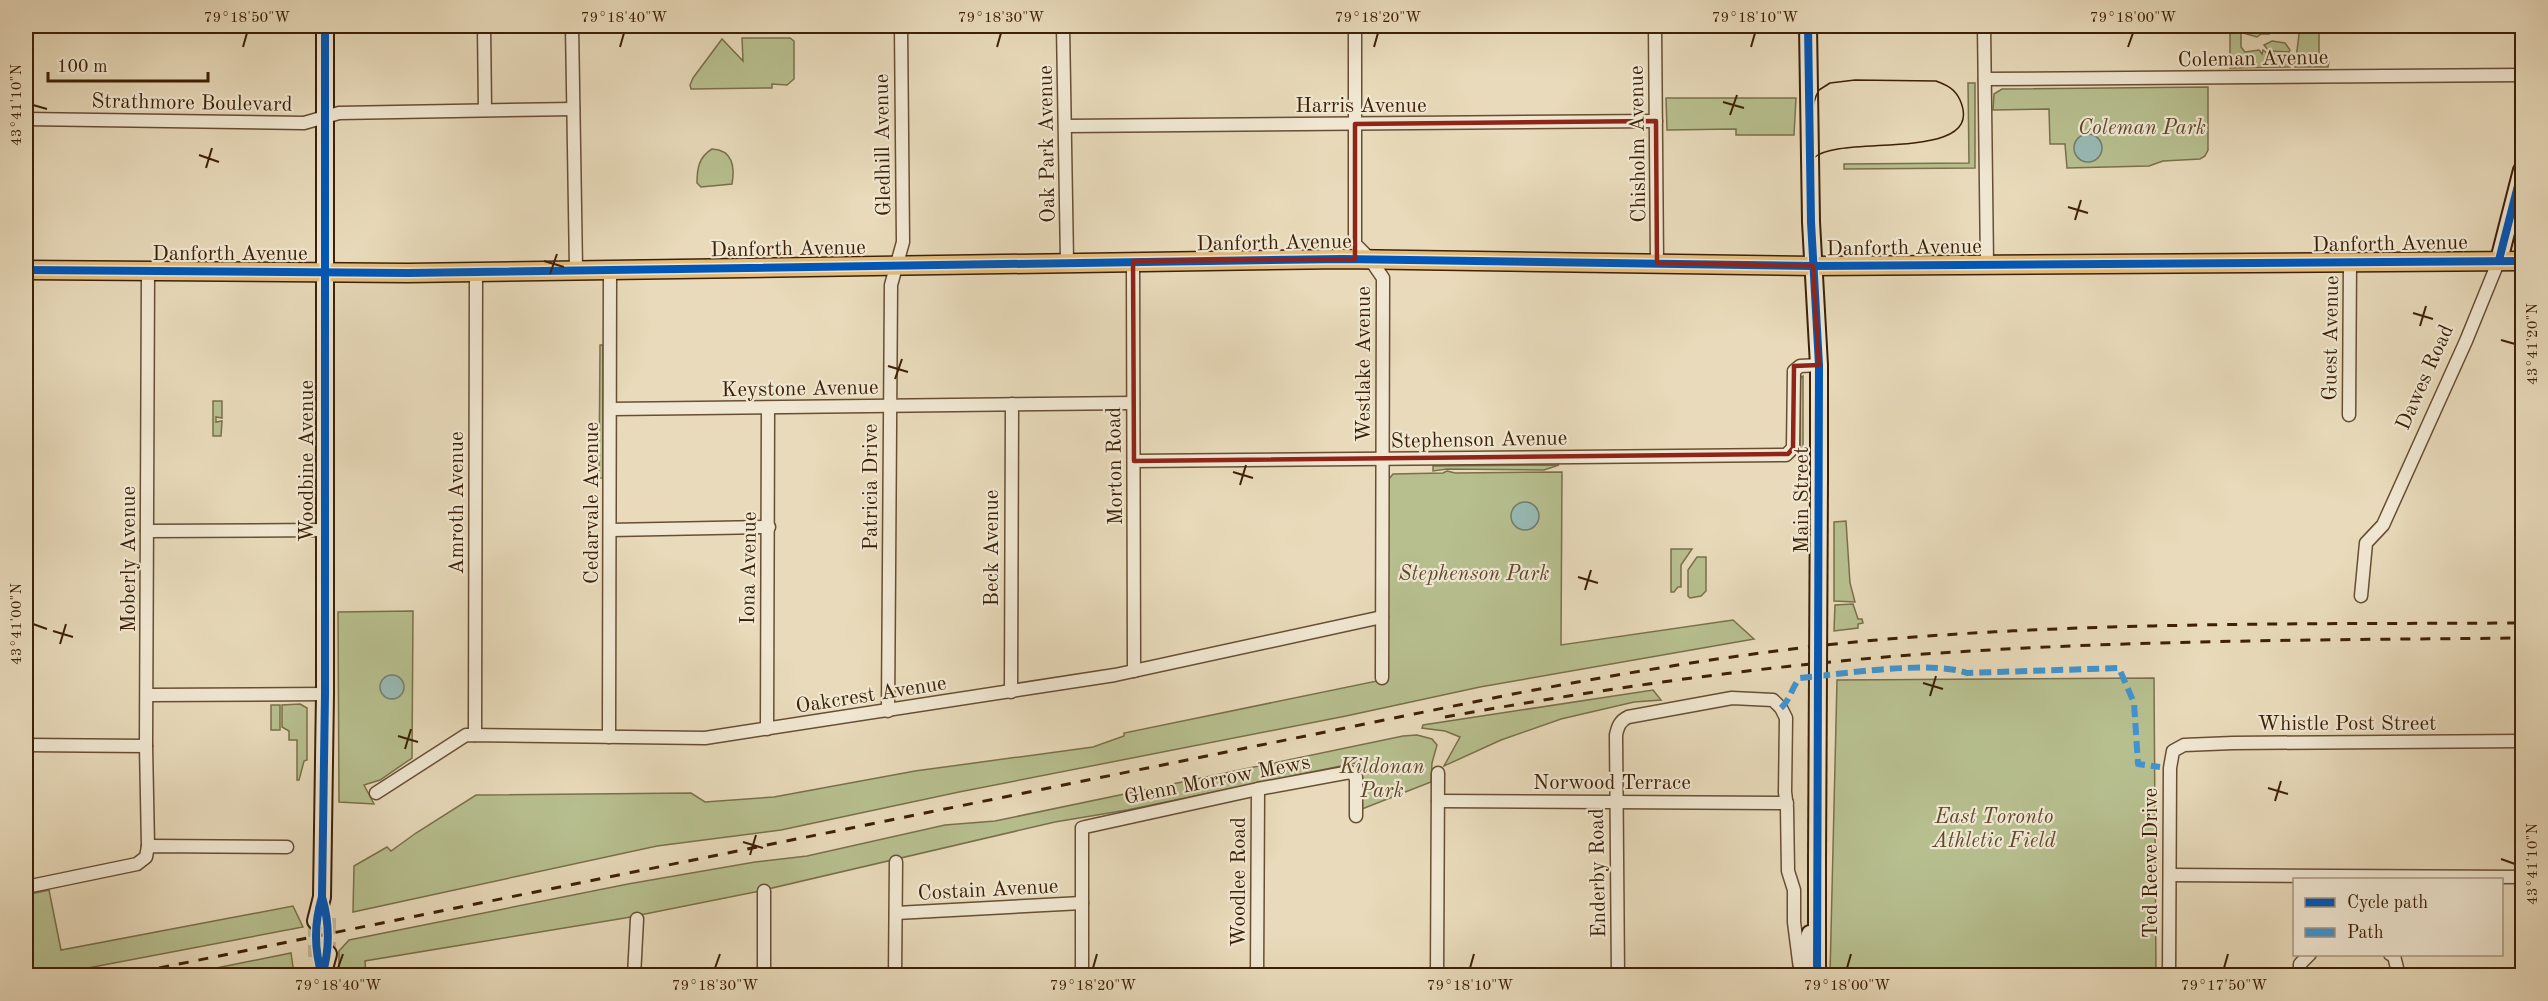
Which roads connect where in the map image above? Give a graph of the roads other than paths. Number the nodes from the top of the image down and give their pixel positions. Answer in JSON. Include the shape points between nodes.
{"nodes":[{"id":1,"x":325,"y":26,"type":"edge"},
{"id":2,"x":484,"y":26,"type":"edge"},
{"id":3,"x":572,"y":26,"type":"edge"},
{"id":4,"x":901,"y":26,"type":"edge"},
{"id":5,"x":1063,"y":26,"type":"edge"},
{"id":6,"x":1355,"y":26,"type":"edge"},
{"id":7,"x":1655,"y":26,"type":"edge"},
{"id":8,"x":1808,"y":26,"type":"edge"},
{"id":9,"x":1984,"y":26,"type":"edge"},
{"id":10,"x":2523,"y":75,"type":"edge"},
{"id":11,"x":1985,"y":79,"type":"junction"},
{"id":12,"x":573,"y":109,"type":"junction"},
{"id":13,"x":485,"y":110,"type":"junction"},
{"id":14,"x":326,"y":116,"type":"junction"},
{"id":15,"x":26,"y":119,"type":"edge"},
{"id":16,"x":1656,"y":121,"type":"junction"},
{"id":17,"x":1355,"y":124,"type":"junction"},
{"id":18,"x":1066,"y":126,"type":"junction"},
{"id":19,"x":2523,"y":170,"type":"edge"},
{"id":20,"x":1370,"y":259,"type":"junction"},
{"id":21,"x":2499,"y":260,"type":"junction"},
{"id":22,"x":1068,"y":261,"type":"junction"},
{"id":23,"x":1133,"y":261,"type":"junction"},
{"id":24,"x":2350,"y":261,"type":"junction"},
{"id":25,"x":2523,"y":261,"type":"edge"},
{"id":26,"x":1656,"y":262,"type":"junction"},
{"id":27,"x":896,"y":264,"type":"junction"},
{"id":28,"x":1987,"y":264,"type":"junction"},
{"id":29,"x":1813,"y":266,"type":"junction"},
{"id":30,"x":576,"y":269,"type":"junction"},
{"id":31,"x":610,"y":269,"type":"junction"},
{"id":32,"x":26,"y":270,"type":"edge"},
{"id":33,"x":148,"y":271,"type":"junction"},
{"id":34,"x":325,"y":271,"type":"junction"},
{"id":35,"x":476,"y":271,"type":"junction"},
{"id":36,"x":1819,"y":365,"type":"junction"},
{"id":37,"x":1133,"y":403,"type":"junction"},
{"id":38,"x":1012,"y":404,"type":"junction"},
{"id":39,"x":890,"y":406,"type":"junction"},
{"id":40,"x":768,"y":408,"type":"junction"},
{"id":41,"x":611,"y":409,"type":"junction"},
{"id":42,"x":2349,"y":415,"type":"dead end"},
{"id":43,"x":1788,"y":454,"type":"joint"},
{"id":44,"x":1382,"y":459,"type":"junction"},
{"id":45,"x":1134,"y":461,"type":"junction"},
{"id":46,"x":26,"y":474,"type":"edge"},
{"id":47,"x":26,"y":494,"type":"edge"},
{"id":48,"x":769,"y":527,"type":"junction"},
{"id":49,"x":324,"y":530,"type":"junction"},
{"id":50,"x":610,"y":530,"type":"junction"},
{"id":51,"x":147,"y":531,"type":"junction"},
{"id":52,"x":2361,"y":596,"type":"dead end"},
{"id":53,"x":1382,"y":616,"type":"junction"},
{"id":54,"x":1134,"y":671,"type":"junction"},
{"id":55,"x":1382,"y":678,"type":"dead end"},
{"id":56,"x":1011,"y":692,"type":"junction"},
{"id":57,"x":325,"y":694,"type":"junction"},
{"id":58,"x":147,"y":695,"type":"junction"},
{"id":59,"x":888,"y":711,"type":"junction"},
{"id":60,"x":767,"y":729,"type":"junction"},
{"id":61,"x":475,"y":735,"type":"junction"},
{"id":62,"x":1616,"y":735,"type":"joint"},
{"id":63,"x":609,"y":737,"type":"junction"},
{"id":64,"x":2523,"y":741,"type":"edge"},
{"id":65,"x":26,"y":745,"type":"edge"},
{"id":66,"x":146,"y":746,"type":"junction"},
{"id":67,"x":2173,"y":751,"type":"joint"},
{"id":68,"x":1438,"y":773,"type":"dead end"},
{"id":69,"x":1258,"y":789,"type":"junction"},
{"id":70,"x":376,"y":793,"type":"dead end"},
{"id":71,"x":1438,"y":801,"type":"junction"},
{"id":72,"x":1615,"y":801,"type":"junction"},
{"id":73,"x":1787,"y":803,"type":"junction"},
{"id":74,"x":1356,"y":816,"type":"dead end"},
{"id":75,"x":148,"y":846,"type":"junction"},
{"id":76,"x":287,"y":847,"type":"dead end"},
{"id":77,"x":896,"y":862,"type":"dead end"},
{"id":78,"x":2170,"y":875,"type":"junction"},
{"id":79,"x":2523,"y":877,"type":"edge"},
{"id":80,"x":26,"y":887,"type":"edge"},
{"id":81,"x":764,"y":891,"type":"dead end"},
{"id":82,"x":1817,"y":898,"type":"junction"},
{"id":83,"x":1082,"y":903,"type":"junction"},
{"id":84,"x":896,"y":913,"type":"junction"},
{"id":85,"x":637,"y":919,"type":"dead end"},
{"id":86,"x":322,"y":920,"type":"tunnel mouth"},
{"id":87,"x":322,"y":955,"type":"tunnel mouth"},
{"id":88,"x":2308,"y":956,"type":"edge"},
{"id":89,"x":2394,"y":956,"type":"edge"},
{"id":90,"x":322,"y":975,"type":"edge"},
{"id":91,"x":634,"y":975,"type":"edge"},
{"id":92,"x":764,"y":975,"type":"edge"},
{"id":93,"x":895,"y":975,"type":"edge"},
{"id":94,"x":1082,"y":975,"type":"edge"},
{"id":95,"x":1257,"y":975,"type":"edge"},
{"id":96,"x":1437,"y":975,"type":"edge"},
{"id":97,"x":1618,"y":975,"type":"edge"},
{"id":98,"x":1801,"y":975,"type":"edge"},
{"id":99,"x":1817,"y":975,"type":"edge"},
{"id":100,"x":2169,"y":975,"type":"edge"},
{"id":101,"x":2300,"y":975,"type":"edge"},
{"id":102,"x":2399,"y":975,"type":"edge"}],
"edges":[{"from":1,"to":14,"type":"street","name":"Woodbine Avenue"},
{"from":2,"to":13,"type":"street"},
{"from":3,"to":12,"type":"street"},
{"from":4,"to":27,"type":"street","name":"Gledhill Avenue","via":[[903,242]]},
{"from":5,"to":18,"type":"street","name":"Oak Park Avenue"},
{"from":6,"to":17,"type":"street","name":"Westlake Avenue"},
{"from":7,"to":16,"type":"street","name":"Chisholm Avenue"},
{"from":8,"to":29,"type":"street","name":"Main Street"},
{"from":9,"to":11,"type":"street"},
{"from":10,"to":11,"type":"street","name":"Coleman Avenue"},
{"from":11,"to":28,"type":"street"},
{"from":12,"to":13,"type":"street","name":"Strathmore Boulevard"},
{"from":12,"to":30,"type":"street"},
{"from":13,"to":14,"type":"street","name":"Strathmore Boulevard"},
{"from":14,"to":15,"type":"street","name":"Strathmore Boulevard","via":[[304,123]]},
{"from":14,"to":34,"type":"street","name":"Woodbine Avenue"},
{"from":16,"to":17,"type":"street","name":"Harris Avenue"},
{"from":16,"to":26,"type":"street","name":"Chisholm Avenue"},
{"from":17,"to":18,"type":"street","name":"Harris Avenue"},
{"from":17,"to":20,"type":"street","name":"Westlake Avenue","via":[[1355,244]]},
{"from":18,"to":22,"type":"street","name":"Oak Park Avenue"},
{"from":19,"to":21,"type":"street","name":"Dawes Road"},
{"from":20,"to":23,"type":"main road","name":"Danforth Avenue"},
{"from":20,"to":26,"type":"main road","name":"Danforth Avenue"},
{"from":20,"to":44,"type":"street","name":"Westlake Avenue","via":[[1383,278]]},
{"from":21,"to":24,"type":"main road","name":"Danforth Avenue"},
{"from":21,"to":25,"type":"main road","name":"Danforth Avenue"},
{"from":21,"to":52,"type":"street","name":"Dawes Road","via":[[2383,525],[2366,543]]},
{"from":22,"to":23,"type":"main road","name":"Danforth Avenue"},
{"from":22,"to":27,"type":"main road","name":"Danforth Avenue"},
{"from":23,"to":37,"type":"street","name":"Morton Road"},
{"from":24,"to":28,"type":"main road","name":"Danforth Avenue"},
{"from":24,"to":42,"type":"street","name":"Guest Avenue"},
{"from":26,"to":29,"type":"main road","name":"Danforth Avenue"},
{"from":27,"to":31,"type":"main road","name":"Danforth Avenue"},
{"from":27,"to":39,"type":"street","name":"Patricia Drive","via":[[891,285]]},
{"from":28,"to":29,"type":"main road","name":"Danforth Avenue"},
{"from":29,"to":36,"type":"street","name":"Main Street"},
{"from":30,"to":31,"type":"main road","name":"Danforth Avenue"},
{"from":30,"to":35,"type":"main road","name":"Danforth Avenue"},
{"from":31,"to":41,"type":"street","name":"Cedarvale Avenue"},
{"from":32,"to":33,"type":"main road","name":"Danforth Avenue"},
{"from":33,"to":34,"type":"main road","name":"Danforth Avenue"},
{"from":33,"to":51,"type":"street","name":"Moberly Avenue"},
{"from":34,"to":35,"type":"main road","name":"Danforth Avenue"},
{"from":34,"to":49,"type":"street","name":"Woodbine Avenue"},
{"from":35,"to":61,"type":"street","name":"Amroth Avenue"},
{"from":36,"to":43,"type":"street","name":"Main Street","via":[[1800,366],[1794,371],[1794,440]]},
{"from":36,"to":82,"type":"street","name":"Main Street","bridge":true},
{"from":37,"to":38,"type":"street","name":"Keystone Avenue"},
{"from":37,"to":45,"type":"street","name":"Morton Road"},
{"from":38,"to":39,"type":"street","name":"Keystone Avenue"},
{"from":38,"to":56,"type":"street","name":"Beck Avenue"},
{"from":39,"to":40,"type":"street","name":"Keystone Avenue"},
{"from":39,"to":59,"type":"street","name":"Patricia Drive"},
{"from":40,"to":41,"type":"street","name":"Keystone Avenue"},
{"from":40,"to":48,"type":"street","name":"Iona Avenue"},
{"from":41,"to":50,"type":"street","name":"Cedarvale Avenue"},
{"from":43,"to":44,"type":"street","name":"Stephenson Avenue"},
{"from":44,"to":45,"type":"street","name":"Stephenson Avenue"},
{"from":44,"to":53,"type":"street","name":"Westlake Avenue"},
{"from":45,"to":54,"type":"street","name":"Morton Road"},
{"from":46,"to":47,"type":"street"},
{"from":48,"to":50,"type":"street"},
{"from":48,"to":60,"type":"street","name":"Iona Avenue"},
{"from":49,"to":51,"type":"street"},
{"from":49,"to":57,"type":"street","name":"Woodbine Avenue"},
{"from":50,"to":63,"type":"street","name":"Cedarvale Avenue"},
{"from":51,"to":58,"type":"street","name":"Moberly Avenue"},
{"from":53,"to":54,"type":"street","name":"Oakcrest Avenue"},
{"from":53,"to":55,"type":"street","name":"Westlake Avenue"},
{"from":54,"to":56,"type":"street","name":"Oakcrest Avenue"},
{"from":56,"to":59,"type":"street","name":"Oakcrest Avenue"},
{"from":57,"to":58,"type":"street"},
{"from":57,"to":86,"type":"street","name":"Woodbine Avenue"},
{"from":58,"to":66,"type":"street","name":"Moberly Avenue"},
{"from":59,"to":60,"type":"street","name":"Oakcrest Avenue"},
{"from":60,"to":63,"type":"street","name":"Oakcrest Avenue","via":[[705,738]]},
{"from":61,"to":63,"type":"street","name":"Oakcrest Avenue"},
{"from":61,"to":70,"type":"street","name":"Oakcrest Avenue","via":[[466,735]]},
{"from":62,"to":72,"type":"street","name":"Enderby Road"},
{"from":62,"to":73,"type":"street","name":"Main Street","via":[[1622,720],[1628,717],[1732,698],[1773,700],[1786,718]]},
{"from":64,"to":67,"type":"street","name":"Whistle Post Street","via":[[2233,743],[2184,745]]},
{"from":65,"to":66,"type":"street"},
{"from":66,"to":75,"type":"street","name":"Moberly Avenue"},
{"from":67,"to":78,"type":"street","name":"Ted Reeve Drive"},
{"from":68,"to":71,"type":"street"},
{"from":69,"to":74,"type":"street","name":"Glenn Morrow Mews","via":[[1350,772],[1356,777]]},
{"from":69,"to":83,"type":"street","name":"Glenn Morrow Mews","via":[[1082,828]]},
{"from":69,"to":95,"type":"street","name":"Woodlee Road"},
{"from":71,"to":72,"type":"street","name":"Norwood Terrace"},
{"from":71,"to":96,"type":"street"},
{"from":72,"to":73,"type":"street","name":"Norwood Terrace"},
{"from":72,"to":97,"type":"street","name":"Enderby Road"},
{"from":73,"to":98,"type":"street","name":"Main Street","via":[[1788,871],[1794,890]]},
{"from":75,"to":76,"type":"street"},
{"from":75,"to":80,"type":"street","via":[[146,857],[137,864]]},
{"from":77,"to":84,"type":"street"},
{"from":78,"to":79,"type":"street"},
{"from":78,"to":100,"type":"street","name":"Ted Reeve Drive"},
{"from":81,"to":92,"type":"street"},
{"from":82,"to":98,"type":"street","name":"Main Street"},
{"from":82,"to":99,"type":"street","name":"Main Street"},
{"from":83,"to":84,"type":"street","name":"Costain Avenue"},
{"from":83,"to":94,"type":"street"},
{"from":84,"to":93,"type":"street"},
{"from":85,"to":91,"type":"street"},
{"from":87,"to":90,"type":"street"},
{"from":88,"to":101,"type":"street","via":[[2300,964]]},
{"from":89,"to":102,"type":"street"}]}
